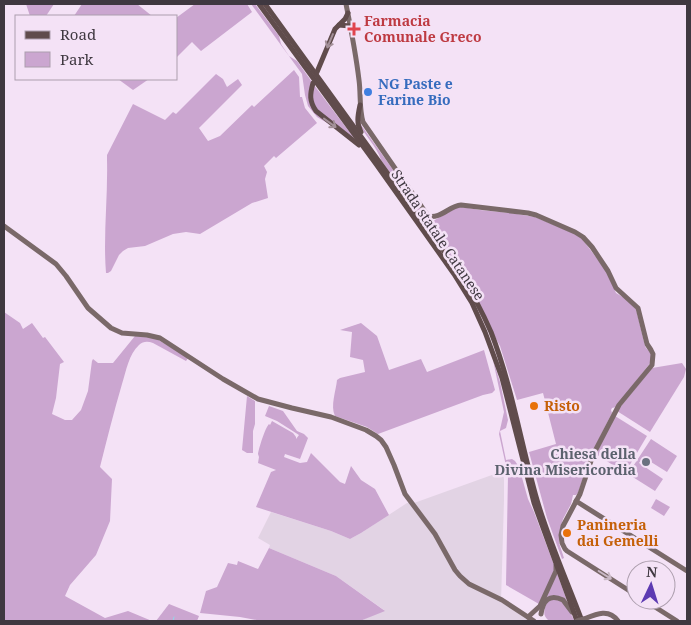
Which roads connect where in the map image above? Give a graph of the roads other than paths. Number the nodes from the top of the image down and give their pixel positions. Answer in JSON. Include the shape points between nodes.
{"nodes":[{"id":1,"x":259,"y":4,"type":"edge"},
{"id":2,"x":265,"y":4,"type":"edge"},
{"id":3,"x":346,"y":4,"type":"edge"},
{"id":4,"x":348,"y":13,"type":"junction"},
{"id":5,"x":339,"y":25,"type":"junction"},
{"id":6,"x":350,"y":26,"type":"junction"},
{"id":7,"x":317,"y":72,"type":"dead end"},
{"id":8,"x":313,"y":83,"type":"dead end"},
{"id":9,"x":360,"y":105,"type":"junction"},
{"id":10,"x":365,"y":142,"type":"junction"},
{"id":11,"x":376,"y":164,"type":"junction"},
{"id":12,"x":4,"y":226,"type":"edge"},
{"id":13,"x":576,"y":501,"type":"junction"},
{"id":14,"x":556,"y":565,"type":"junction"},
{"id":15,"x":687,"y":572,"type":"edge"},
{"id":16,"x":626,"y":589,"type":"edge"},
{"id":17,"x":540,"y":606,"type":"junction"},
{"id":18,"x":660,"y":610,"type":"edge"},
{"id":19,"x":541,"y":614,"type":"junction"},
{"id":20,"x":528,"y":617,"type":"junction"},
{"id":21,"x":534,"y":621,"type":"edge"},
{"id":22,"x":544,"y":621,"type":"edge"},
{"id":23,"x":580,"y":621,"type":"edge"},
{"id":24,"x":618,"y":621,"type":"edge"},
{"id":25,"x":678,"y":621,"type":"edge"}],
"edges":[{"from":1,"to":11,"type":"main road","name":"Strada statale Catanese"},
{"from":2,"to":10,"type":"main road","name":"Strada statale Catanese"},
{"from":3,"to":4,"type":"street"},
{"from":4,"to":5,"type":"main road"},
{"from":4,"to":6,"type":"street"},
{"from":5,"to":6,"type":"main road"},
{"from":5,"to":7,"type":"main road","one_way":true},
{"from":6,"to":9,"type":"street"},
{"from":8,"to":11,"type":"main road","one_way":true,"via":[[310,100],[316,111],[356,142]]},
{"from":9,"to":10,"type":"main road","via":[[357,122]]},
{"from":9,"to":13,"type":"street","via":[[364,126],[428,216],[435,217],[461,205],[528,213],[575,232],[583,236],[598,255],[616,288],[638,308],[653,362],[615,412],[593,455]]},
{"from":10,"to":23,"type":"main road","name":"Strada statale Catanese","via":[[459,272],[490,330],[538,501]]},
{"from":11,"to":14,"type":"main road","name":"Strada statale Catanese","via":[[454,274],[479,317],[502,378],[534,503]]},
{"from":12,"to":20,"type":"street","via":[[56,264],[88,308],[111,328],[122,333],[160,338],[258,399],[331,417],[376,436],[386,447],[405,494],[435,534],[460,576]]},
{"from":13,"to":15,"type":"street"},
{"from":13,"to":16,"type":"street","one_way":true,"via":[[563,526],[561,539],[565,549]]},
{"from":14,"to":17,"type":"street","via":[[556,572]]},
{"from":14,"to":23,"type":"main road","name":"Strada statale Catanese"},
{"from":17,"to":19,"type":"street"},
{"from":17,"to":20,"type":"street"},
{"from":18,"to":25,"type":"street"},
{"from":19,"to":22,"type":"street"},
{"from":19,"to":23,"type":"street","via":[[545,601],[557,597],[566,602]]},
{"from":20,"to":21,"type":"street"},
{"from":23,"to":24,"type":"street","via":[[606,613]]}]}
